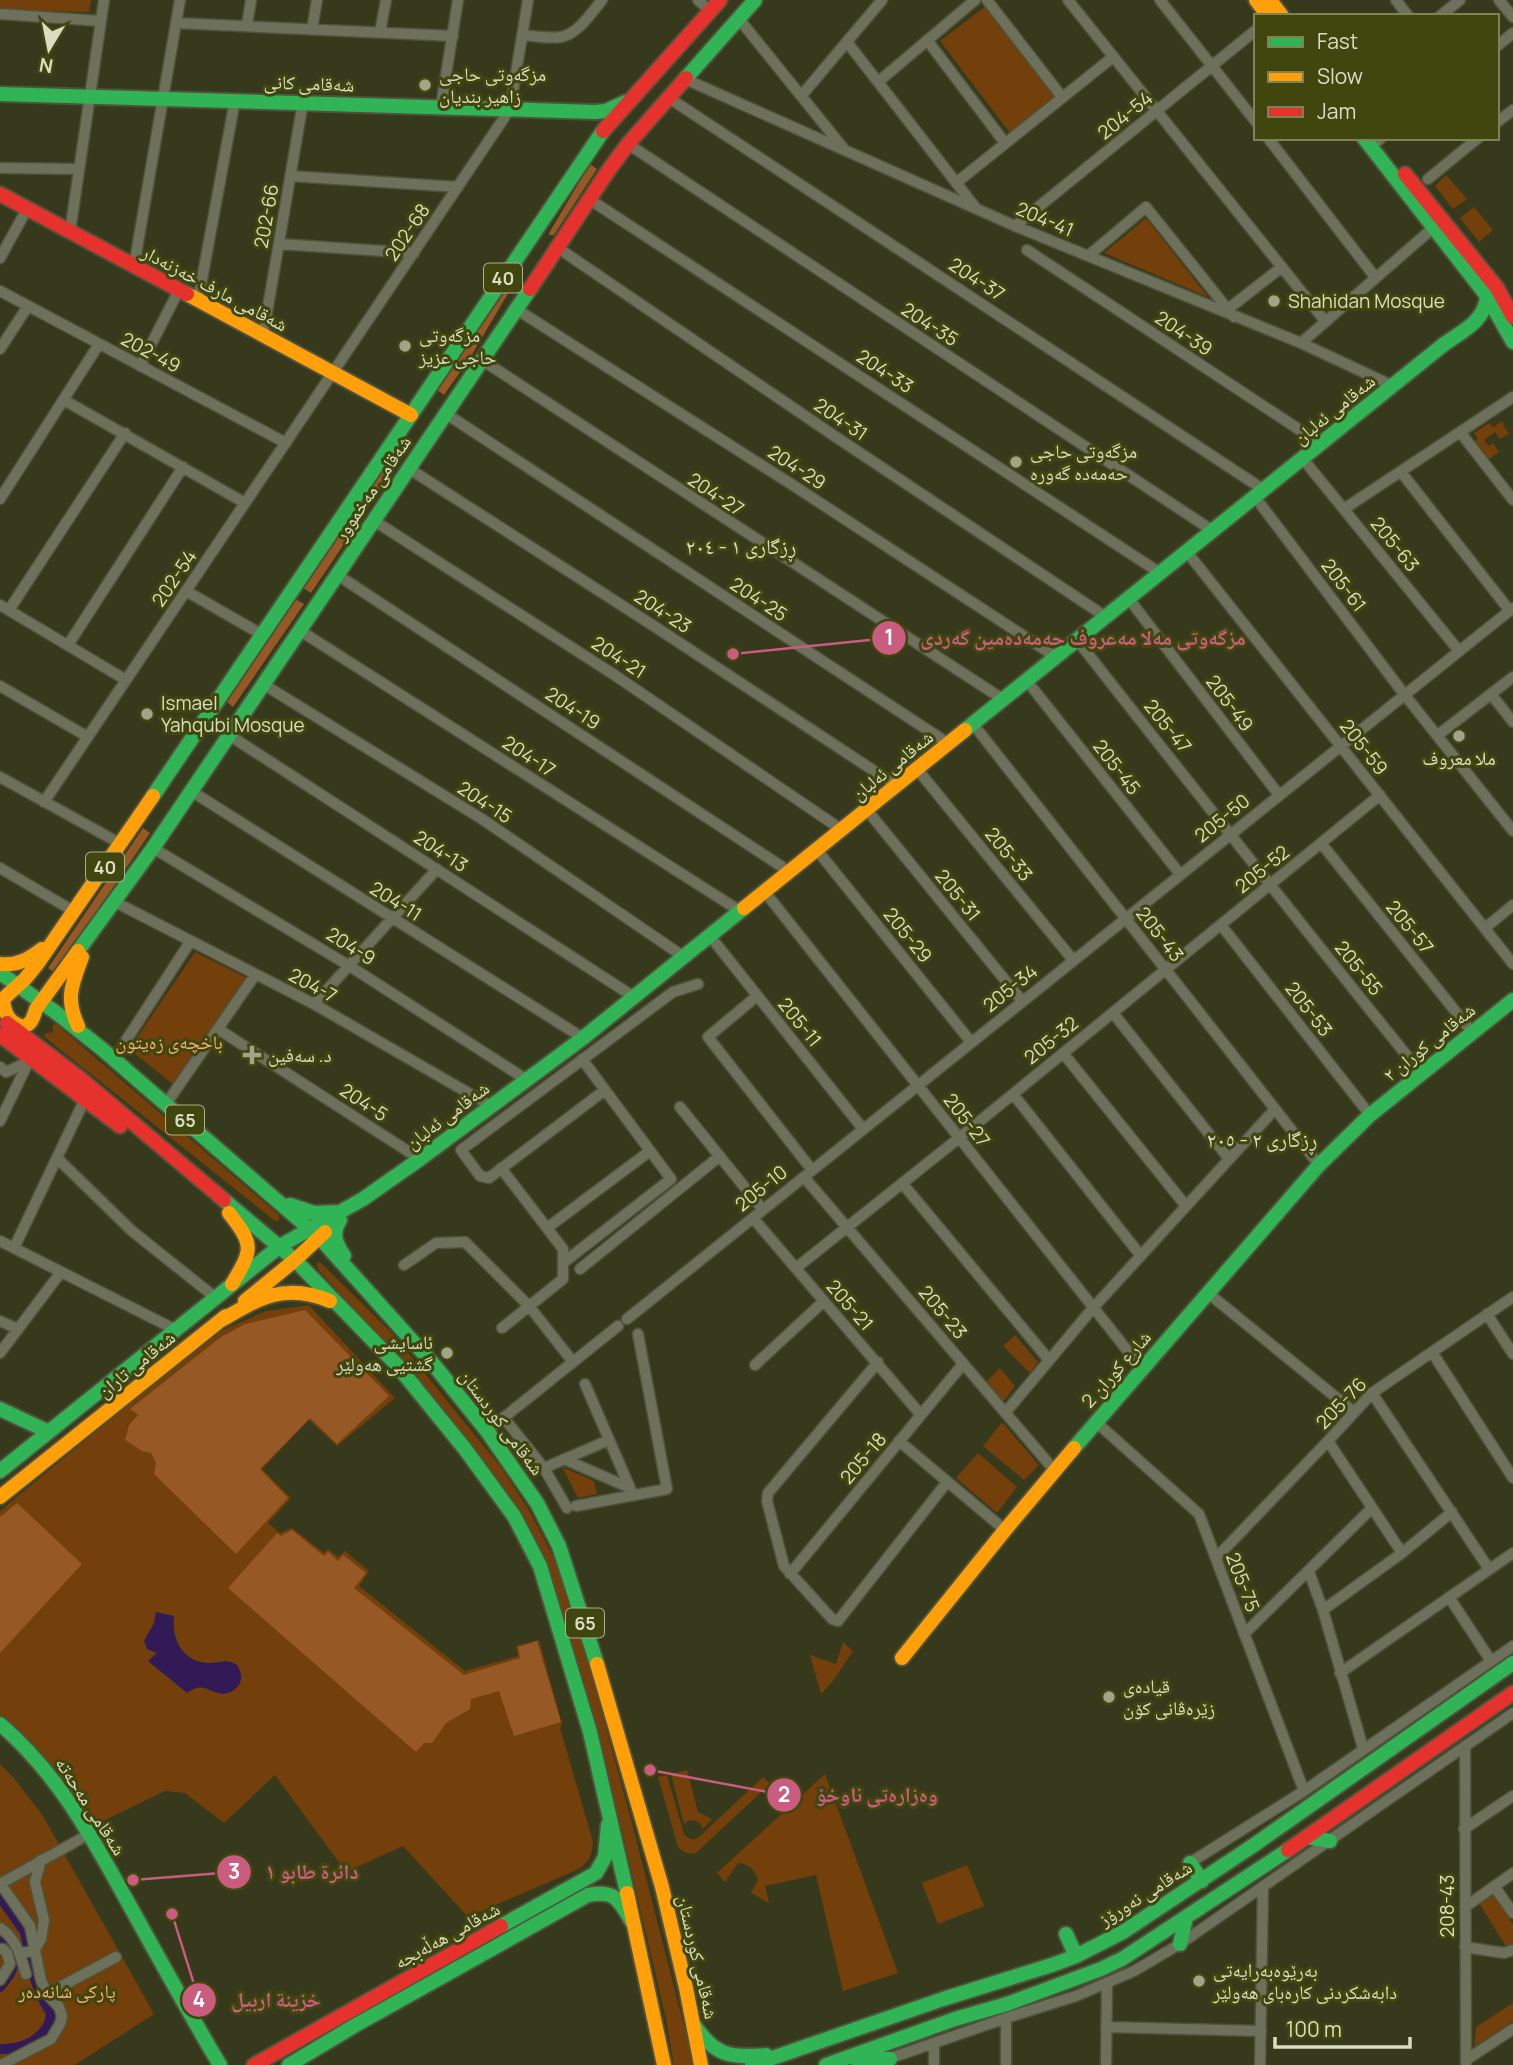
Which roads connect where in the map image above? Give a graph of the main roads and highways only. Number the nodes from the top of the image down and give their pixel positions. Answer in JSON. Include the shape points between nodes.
{"nodes":[{"id":1,"x":755,"y":0,"type":"edge"},
{"id":2,"x":715,"y":5,"type":"edge"},
{"id":3,"x":0,"y":94,"type":"edge"},
{"id":4,"x":627,"y":102,"type":"junction"},
{"id":5,"x":583,"y":111,"type":"junction"},
{"id":6,"x":595,"y":140,"type":"junction"},
{"id":7,"x":1376,"y":140,"type":"edge"},
{"id":8,"x":1376,"y":140,"type":"edge"},
{"id":9,"x":0,"y":194,"type":"edge"},
{"id":10,"x":534,"y":232,"type":"junction"},
{"id":11,"x":558,"y":248,"type":"junction"},
{"id":12,"x":507,"y":271,"type":"junction"},
{"id":13,"x":530,"y":289,"type":"junction"},
{"id":14,"x":1493,"y":293,"type":"junction"},
{"id":15,"x":1513,"y":295,"type":"edge"},
{"id":16,"x":1513,"y":306,"type":"edge"},
{"id":17,"x":1513,"y":311,"type":"edge"},
{"id":18,"x":1509,"y":323,"type":"edge"},
{"id":19,"x":1513,"y":342,"type":"edge"},
{"id":20,"x":1437,"y":350,"type":"junction"},
{"id":21,"x":411,"y":415,"type":"junction"},
{"id":22,"x":150,"y":800,"type":"junction"},
{"id":23,"x":175,"y":814,"type":"junction"},
{"id":24,"x":55,"y":938,"type":"junction"},
{"id":25,"x":89,"y":938,"type":"junction"},
{"id":26,"x":0,"y":964,"type":"edge"},
{"id":27,"x":0,"y":973,"type":"edge"},
{"id":28,"x":19,"y":991,"type":"junction"},
{"id":29,"x":1513,"y":1000,"type":"edge"},
{"id":30,"x":38,"y":1006,"type":"junction"},
{"id":31,"x":2,"y":1025,"type":"edge"},
{"id":32,"x":82,"y":1032,"type":"junction"},
{"id":33,"x":1370,"y":1115,"type":"joint"},
{"id":34,"x":158,"y":1145,"type":"junction"},
{"id":35,"x":210,"y":1188,"type":"junction"},
{"id":36,"x":264,"y":1188,"type":"junction"},
{"id":37,"x":340,"y":1216,"type":"junction"},
{"id":38,"x":314,"y":1233,"type":"junction"},
{"id":39,"x":280,"y":1246,"type":"junction"},
{"id":40,"x":295,"y":1260,"type":"junction"},
{"id":41,"x":359,"y":1280,"type":"junction"},
{"id":42,"x":232,"y":1284,"type":"junction"},
{"id":43,"x":349,"y":1314,"type":"junction"},
{"id":44,"x":220,"y":1321,"type":"junction"},
{"id":45,"x":104,"y":1388,"type":"junction"},
{"id":46,"x":117,"y":1404,"type":"junction"},
{"id":47,"x":0,"y":1409,"type":"edge"},
{"id":48,"x":49,"y":1432,"type":"junction"},
{"id":49,"x":0,"y":1471,"type":"edge"},
{"id":50,"x":0,"y":1497,"type":"edge"},
{"id":51,"x":902,"y":1658,"type":"dead end"},
{"id":52,"x":1513,"y":1663,"type":"edge"},
{"id":53,"x":1513,"y":1693,"type":"edge"},
{"id":54,"x":0,"y":1724,"type":"edge"},
{"id":55,"x":0,"y":1737,"type":"edge"},
{"id":56,"x":608,"y":1805,"type":"junction"},
{"id":57,"x":1307,"y":1837,"type":"junction"},
{"id":58,"x":1330,"y":1841,"type":"road end"},
{"id":59,"x":1254,"y":1845,"type":"junction"},
{"id":60,"x":1188,"y":1864,"type":"road end"},
{"id":61,"x":1267,"y":1864,"type":"junction"},
{"id":62,"x":1202,"y":1881,"type":"junction"},
{"id":63,"x":1186,"y":1918,"type":"junction"},
{"id":64,"x":635,"y":1927,"type":"junction"},
{"id":65,"x":1066,"y":1934,"type":"dead end"},
{"id":66,"x":496,"y":1938,"type":"junction"},
{"id":67,"x":1180,"y":1944,"type":"road end"},
{"id":68,"x":1076,"y":1956,"type":"junction"},
{"id":69,"x":645,"y":1971,"type":"junction"},
{"id":70,"x":995,"y":2008,"type":"junction"},
{"id":71,"x":844,"y":2016,"type":"dead end"},
{"id":72,"x":335,"y":2019,"type":"junction"},
{"id":73,"x":694,"y":2025,"type":"junction"},
{"id":74,"x":982,"y":2026,"type":"road end"},
{"id":75,"x":343,"y":2033,"type":"junction"},
{"id":76,"x":845,"y":2034,"type":"junction"},
{"id":77,"x":793,"y":2052,"type":"junction"},
{"id":78,"x":847,"y":2057,"type":"junction"},
{"id":79,"x":890,"y":2059,"type":"road end"},
{"id":80,"x":208,"y":2065,"type":"edge"},
{"id":81,"x":220,"y":2065,"type":"edge"},
{"id":82,"x":254,"y":2065,"type":"edge"},
{"id":83,"x":289,"y":2065,"type":"edge"},
{"id":84,"x":657,"y":2065,"type":"edge"},
{"id":85,"x":664,"y":2065,"type":"edge"},
{"id":86,"x":701,"y":2065,"type":"edge"},
{"id":87,"x":752,"y":2065,"type":"edge"},
{"id":88,"x":826,"y":2065,"type":"edge"}],
"edges":[{"from":1,"to":11,"type":"main road","name":"شەقامی مەخموور","number":"40","via":[[628,144]]},
{"from":2,"to":4,"type":"main road","name":"شەقامی مەخموور","number":"40"},
{"from":3,"to":5,"type":"main road","name":"شەقامی کانی"},
{"from":4,"to":5,"type":"main road","name":"شەقامی کانی","via":[[606,111]]},
{"from":4,"to":6,"type":"main road","name":"شەقامی مەخموور","number":"40"},
{"from":5,"to":6,"type":"main road","via":[[592,121]]},
{"from":6,"to":10,"type":"main road","name":"شەقامی مەخموور","number":"40"},
{"from":7,"to":14,"type":"main road","via":[[1433,228]]},
{"from":8,"to":14,"type":"main road"},
{"from":9,"to":21,"type":"main road","name":"شەقامی مارف خەزنەدار"},
{"from":10,"to":11,"type":"main road","via":[[532,242],[539,251],[548,254]]},
{"from":10,"to":12,"type":"main road","name":"شەقامی مەخموور","number":"40"},
{"from":11,"to":13,"type":"main road","name":"شەقامی مەخموور","number":"40"},
{"from":12,"to":13,"type":"main road","via":[[527,268],[533,278]]},
{"from":12,"to":21,"type":"main road","name":"شەقامی مەخموور","number":"40"},
{"from":13,"to":23,"type":"main road","name":"شەقامی مەخموور","number":"40"},
{"from":14,"to":15,"type":"main road"},
{"from":14,"to":18,"type":"main road"},
{"from":14,"to":20,"type":"main road","name":"شەقامی ئەلبان","via":[[1481,318]]},
{"from":16,"to":17,"type":"main road"},
{"from":18,"to":19,"type":"main road"},
{"from":18,"to":20,"type":"main road","name":"شەقامی ئەلبان","via":[[1484,323],[1451,346]]},
{"from":20,"to":37,"type":"main road","name":"شەقامی ئەلبان","via":[[583,1038]]},
{"from":21,"to":22,"type":"main road","name":"شەقامی مەخموور","number":"40"},
{"from":22,"to":23,"type":"main road","via":[[148,810],[154,820],[166,822]]},
{"from":22,"to":24,"type":"main road","name":"شەقامی مەخموور","number":"40"},
{"from":23,"to":25,"type":"main road","name":"شەقامی مەخموور","number":"40"},
{"from":24,"to":26,"type":"main road","via":[[25,962]]},
{"from":24,"to":28,"type":"main road","name":"شەقامی مەخموور","number":"40"},
{"from":25,"to":30,"type":"main road","name":"شەقامی مەخموور","number":"40"},
{"from":25,"to":32,"type":"main road","via":[[69,996]]},
{"from":27,"to":28,"type":"main road"},
{"from":28,"to":30,"type":"main road"},
{"from":28,"to":31,"type":"main road","name":"شەقامی مەخموور","number":"40","via":[[6,996],[0,1006]]},
{"from":29,"to":33,"type":"main road","name":"شەقامی کوران ٢"},
{"from":30,"to":31,"type":"main road","name":"شەقامی مەخموور","number":"40","via":[[32,1020],[22,1027]]},
{"from":30,"to":32,"type":"main road","name":"شەقامی کوردستان","number":"65"},
{"from":31,"to":34,"type":"main road","number":"65","via":[[81,1079]]},
{"from":31,"to":34,"type":"main road","number":"65","via":[[32,1059],[85,1101]]},
{"from":32,"to":36,"type":"main road","name":"شەقامی کوردستان","number":"65"},
{"from":33,"to":51,"type":"main road","name":"شارع كوران 2","via":[[1319,1165],[1096,1422]]},
{"from":34,"to":35,"type":"main road","number":"65"},
{"from":35,"to":39,"type":"main road","number":"65"},
{"from":35,"to":42,"type":"main road","via":[[248,1241]]},
{"from":36,"to":37,"type":"main road","via":[[307,1211]]},
{"from":36,"to":38,"type":"main road","name":"شەقامی کوردستان","number":"65"},
{"from":37,"to":38,"type":"main road","name":"شەقامی ئەلبان"},
{"from":37,"to":41,"type":"main road","via":[[335,1241]]},
{"from":38,"to":39,"type":"main road","name":"شەقامی ئەلبان"},
{"from":38,"to":40,"type":"main road","name":"شەقامی ئەلبان"},
{"from":38,"to":41,"type":"main road","name":"شەقامی کوردستان","number":"65"},
{"from":39,"to":40,"type":"main road","number":"65"},
{"from":39,"to":42,"type":"main road","name":"شەقامی تاران"},
{"from":40,"to":43,"type":"main road","number":"65"},
{"from":40,"to":44,"type":"main road","name":"شەقامی تاران"},
{"from":41,"to":73,"type":"main road","name":"شەقامی کوردستان","number":"65","via":[[487,1431],[537,1503],[559,1546],[662,1887]]},
{"from":42,"to":45,"type":"main road","name":"شەقامی تاران"},
{"from":43,"to":44,"type":"main road","via":[[318,1295],[288,1291],[262,1297]]},
{"from":43,"to":56,"type":"main road","number":"65","via":[[465,1449],[520,1526],[540,1566]]},
{"from":44,"to":46,"type":"main road","name":"شەقامی تاران"},
{"from":45,"to":46,"type":"main road"},
{"from":45,"to":48,"type":"main road","name":"شەقامی تاران"},
{"from":46,"to":50,"type":"main road","name":"شەقامی تاران"},
{"from":47,"to":48,"type":"main road"},
{"from":48,"to":49,"type":"main road","name":"شەقامی تاران"},
{"from":52,"to":59,"type":"main road","name":"شەقامی نەورۆز"},
{"from":53,"to":57,"type":"main road"},
{"from":54,"to":81,"type":"main road","name":"شەقامی مەحەتە","via":[[55,1780]]},
{"from":55,"to":80,"type":"main road","name":"شەقامی مەحەتە","via":[[50,1786]]},
{"from":56,"to":64,"type":"main road","number":"65"},
{"from":56,"to":66,"type":"main road","name":"شەقامی هەڵەبجە","via":[[607,1845],[600,1869]]},
{"from":57,"to":58,"type":"main road"},
{"from":57,"to":61,"type":"main road"},
{"from":59,"to":61,"type":"main road"},
{"from":59,"to":62,"type":"main road","name":"شەقامی نەورۆز"},
{"from":60,"to":62,"type":"main road"},
{"from":61,"to":63,"type":"main road"},
{"from":62,"to":68,"type":"main road","name":"شەقامی نەورۆز"},
{"from":63,"to":67,"type":"main road"},
{"from":63,"to":70,"type":"main road","via":[[1101,1969]]},
{"from":64,"to":66,"type":"main road","name":"شەقامی هەڵەبجە","via":[[617,1899],[603,1891]]},
{"from":64,"to":69,"type":"main road","number":"65"},
{"from":65,"to":68,"type":"main road"},
{"from":66,"to":72,"type":"main road","name":"شەقامی هەڵەبجە"},
{"from":66,"to":75,"type":"main road","name":"شەقامی هەڵەبجە"},
{"from":68,"to":76,"type":"main road","name":"شەقامی نەورۆز"},
{"from":69,"to":84,"type":"main road","number":"65","via":[[644,1997]]},
{"from":69,"to":85,"type":"main road","number":"65"},
{"from":70,"to":74,"type":"main road"},
{"from":70,"to":78,"type":"main road"},
{"from":71,"to":76,"type":"main road"},
{"from":72,"to":75,"type":"main road"},
{"from":72,"to":82,"type":"main road","name":"شەقامی هەڵەبجە"},
{"from":73,"to":77,"type":"main road","via":[[709,2045],[725,2054]]},
{"from":73,"to":86,"type":"main road","name":"شەقامی کوردستان","number":"65"},
{"from":75,"to":83,"type":"main road","name":"شەقامی هەڵەبجە"},
{"from":76,"to":77,"type":"main road","name":"شەقامی نەورۆز"},
{"from":77,"to":87,"type":"main road","name":"شەقامی نەورۆز"},
{"from":78,"to":79,"type":"main road"},
{"from":78,"to":88,"type":"main road"}]}
